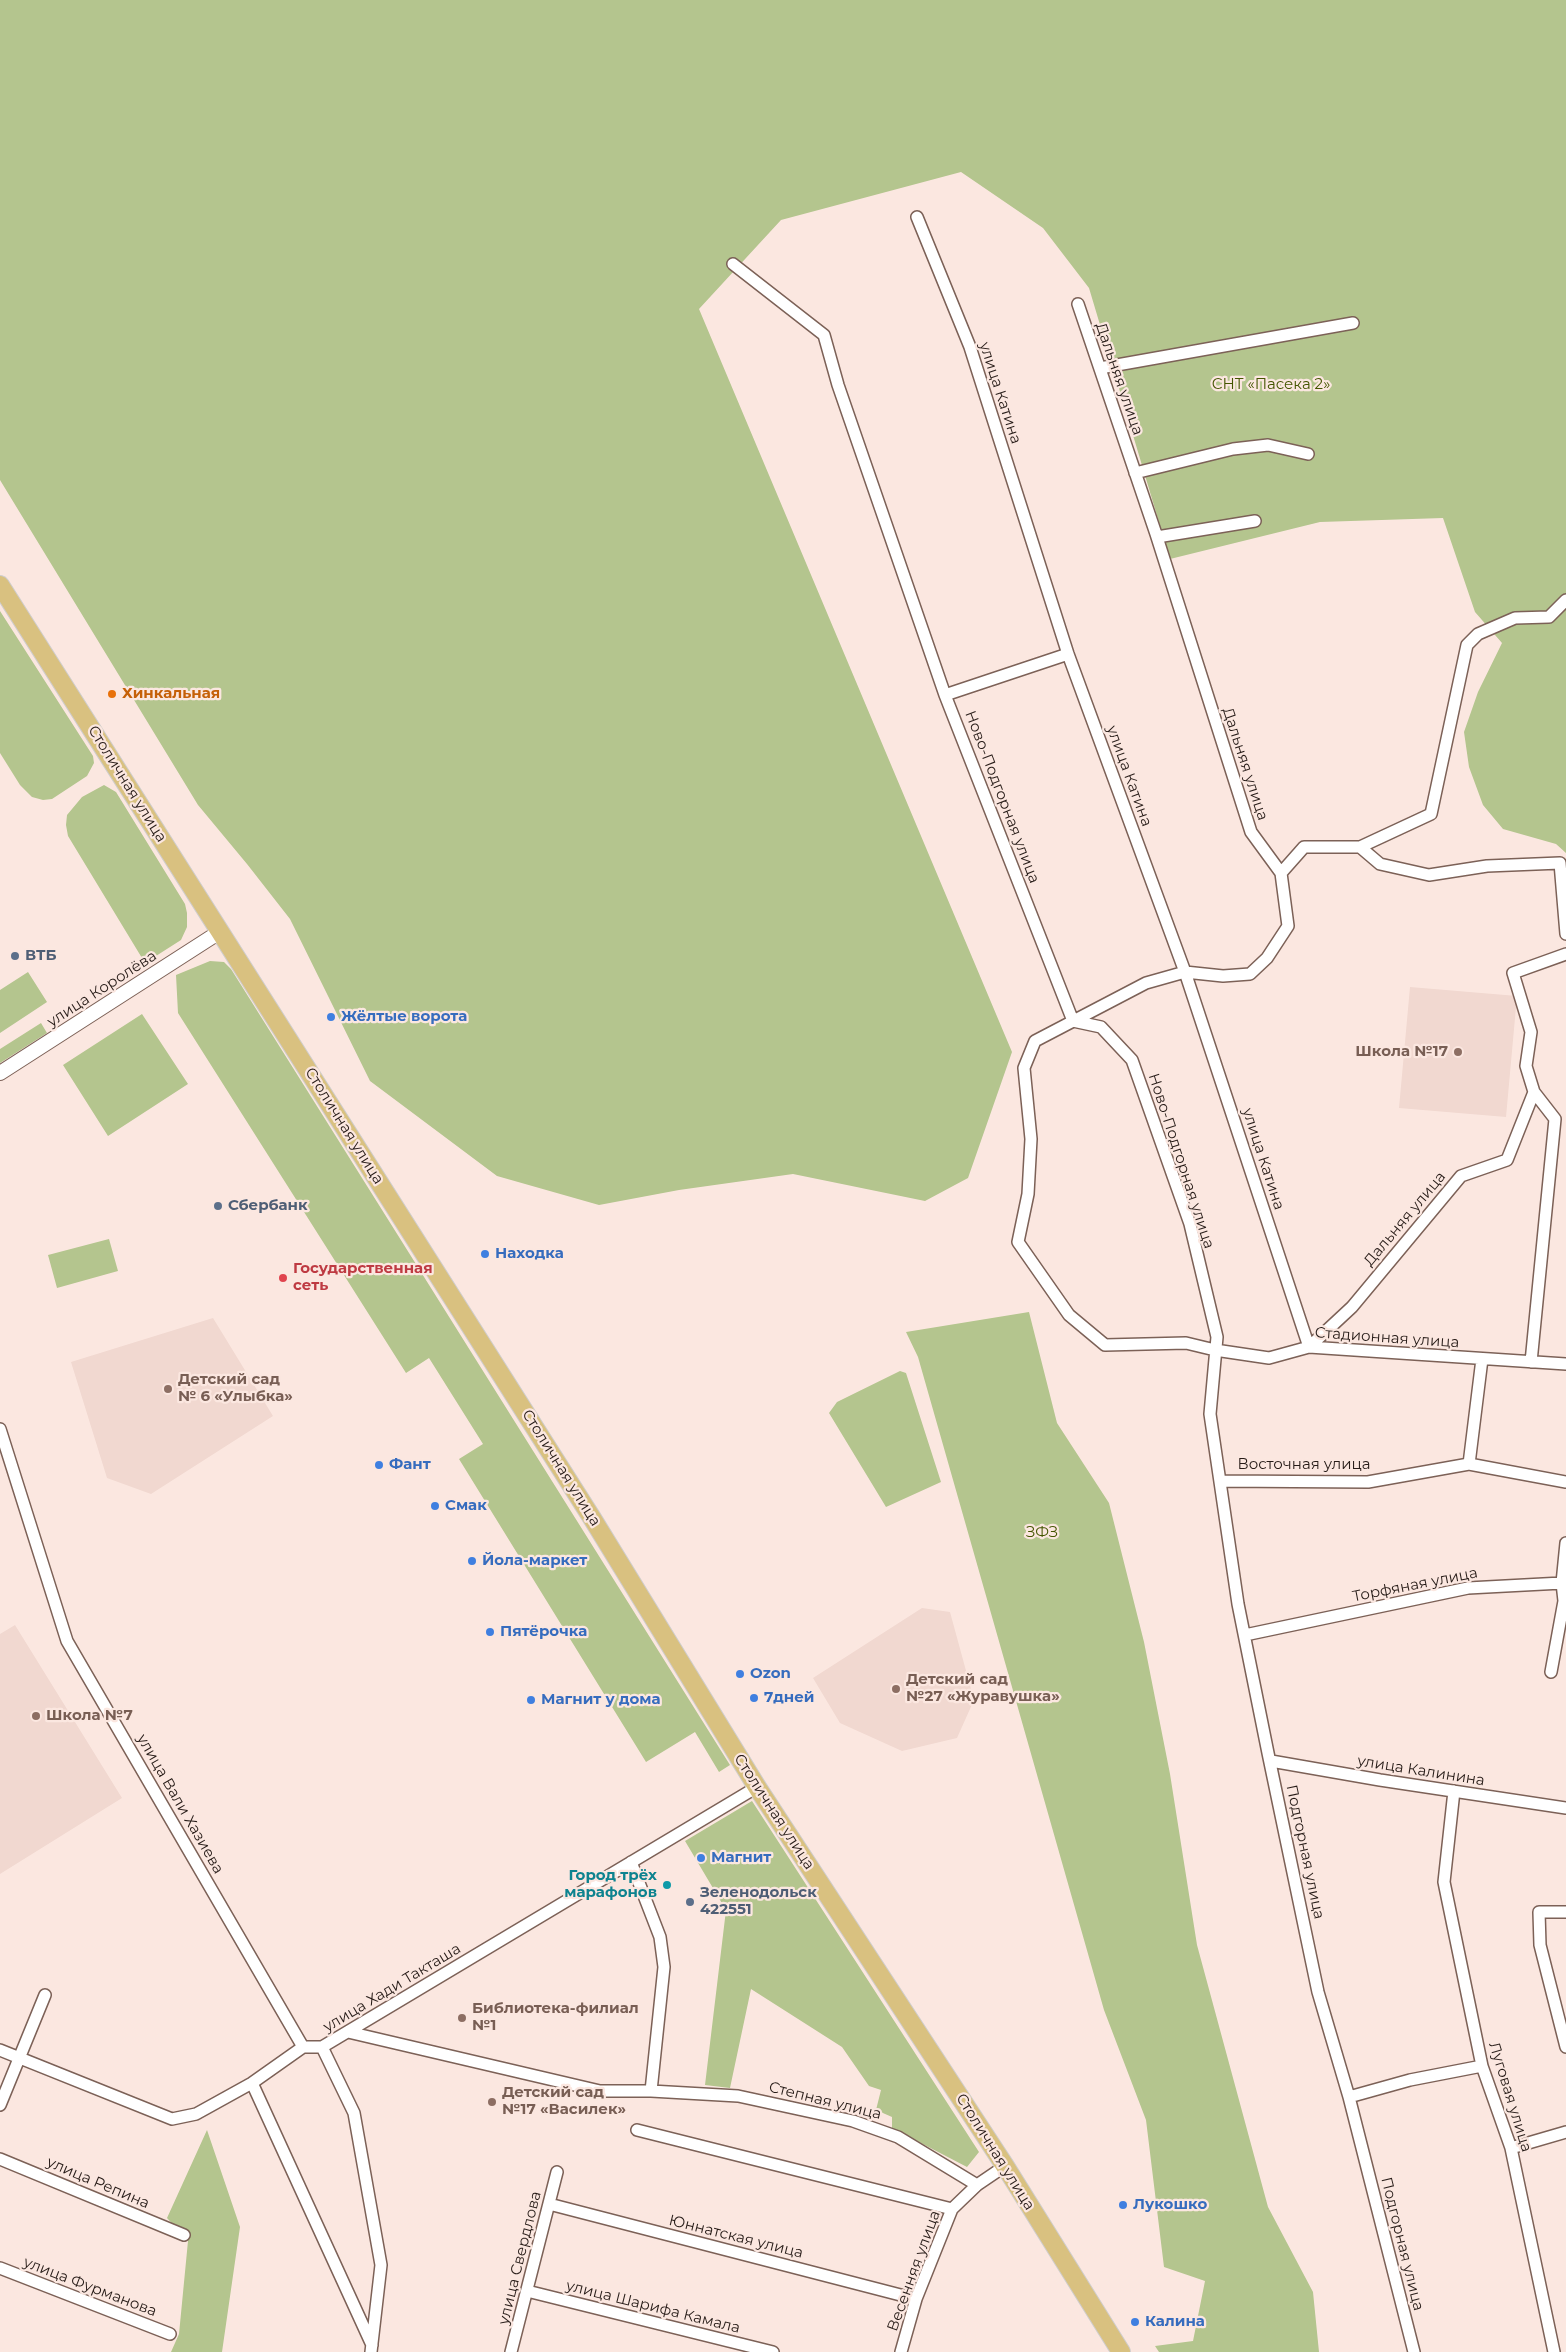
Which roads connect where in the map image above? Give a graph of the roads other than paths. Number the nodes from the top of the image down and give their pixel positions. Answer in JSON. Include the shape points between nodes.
{"nodes":[{"id":1,"x":917,"y":217,"type":"dead end"},
{"id":2,"x":733,"y":264,"type":"dead end"},
{"id":3,"x":1078,"y":304,"type":"dead end"},
{"id":4,"x":1353,"y":322,"type":"dead end"},
{"id":5,"x":1100,"y":368,"type":"junction"},
{"id":6,"x":1308,"y":454,"type":"dead end"},
{"id":7,"x":1135,"y":473,"type":"junction"},
{"id":8,"x":1255,"y":521,"type":"dead end"},
{"id":9,"x":1157,"y":537,"type":"junction"},
{"id":10,"x":0,"y":584,"type":"edge"},
{"id":11,"x":1566,"y":600,"type":"edge"},
{"id":12,"x":1068,"y":654,"type":"junction"},
{"id":13,"x":945,"y":694,"type":"junction"},
{"id":14,"x":1360,"y":847,"type":"junction"},
{"id":15,"x":1282,"y":873,"type":"junction"},
{"id":16,"x":220,"y":931,"type":"junction"},
{"id":17,"x":1566,"y":934,"type":"edge"},
{"id":18,"x":1566,"y":954,"type":"edge"},
{"id":19,"x":1186,"y":972,"type":"junction"},
{"id":20,"x":1073,"y":1021,"type":"junction"},
{"id":21,"x":0,"y":1073,"type":"edge"},
{"id":22,"x":1534,"y":1092,"type":"junction"},
{"id":23,"x":1309,"y":1347,"type":"junction"},
{"id":24,"x":1215,"y":1350,"type":"junction"},
{"id":25,"x":1482,"y":1359,"type":"junction"},
{"id":26,"x":1531,"y":1362,"type":"junction"},
{"id":27,"x":1566,"y":1364,"type":"edge"},
{"id":28,"x":0,"y":1429,"type":"edge"},
{"id":29,"x":1469,"y":1464,"type":"junction"},
{"id":30,"x":1220,"y":1481,"type":"junction"},
{"id":31,"x":1566,"y":1482,"type":"edge"},
{"id":32,"x":1566,"y":1543,"type":"edge"},
{"id":33,"x":1562,"y":1583,"type":"junction"},
{"id":34,"x":1245,"y":1635,"type":"junction"},
{"id":35,"x":1551,"y":1672,"type":"dead end"},
{"id":36,"x":1271,"y":1761,"type":"junction"},
{"id":37,"x":757,"y":1787,"type":"junction"},
{"id":38,"x":1454,"y":1791,"type":"junction"},
{"id":39,"x":1566,"y":1808,"type":"edge"},
{"id":40,"x":631,"y":1862,"type":"junction"},
{"id":41,"x":1566,"y":1912,"type":"edge"},
{"id":42,"x":45,"y":1995,"type":"dead end"},
{"id":43,"x":1566,"y":1995,"type":"edge"},
{"id":44,"x":1556,"y":2001,"type":"junction"},
{"id":45,"x":348,"y":2032,"type":"junction"},
{"id":46,"x":303,"y":2047,"type":"junction"},
{"id":47,"x":322,"y":2047,"type":"junction"},
{"id":48,"x":1566,"y":2048,"type":"edge"},
{"id":49,"x":0,"y":2050,"type":"edge"},
{"id":50,"x":18,"y":2057,"type":"junction"},
{"id":51,"x":1482,"y":2066,"type":"junction"},
{"id":52,"x":252,"y":2083,"type":"junction"},
{"id":53,"x":651,"y":2091,"type":"junction"},
{"id":54,"x":1349,"y":2098,"type":"junction"},
{"id":55,"x":0,"y":2105,"type":"edge"},
{"id":56,"x":637,"y":2130,"type":"dead end"},
{"id":57,"x":1566,"y":2132,"type":"edge"},
{"id":58,"x":1511,"y":2148,"type":"junction"},
{"id":59,"x":0,"y":2159,"type":"edge"},
{"id":60,"x":1005,"y":2166,"type":"junction"},
{"id":61,"x":557,"y":2172,"type":"dead end"},
{"id":62,"x":977,"y":2184,"type":"junction"},
{"id":63,"x":549,"y":2204,"type":"junction"},
{"id":64,"x":952,"y":2209,"type":"junction"},
{"id":65,"x":184,"y":2235,"type":"dead end"},
{"id":66,"x":0,"y":2268,"type":"edge"},
{"id":67,"x":527,"y":2291,"type":"junction"},
{"id":68,"x":916,"y":2299,"type":"junction"},
{"id":69,"x":170,"y":2334,"type":"dead end"},
{"id":70,"x":372,"y":2349,"type":"edge"},
{"id":71,"x":511,"y":2352,"type":"edge"},
{"id":72,"x":773,"y":2352,"type":"edge"},
{"id":73,"x":901,"y":2352,"type":"edge"},
{"id":74,"x":1121,"y":2352,"type":"edge"},
{"id":75,"x":1414,"y":2352,"type":"edge"},
{"id":76,"x":1554,"y":2352,"type":"edge"}],
"edges":[{"from":1,"to":12,"type":"street","name":"улица Катина","via":[[970,348]]},
{"from":2,"to":13,"type":"street","name":"Ново-Подгорная улица","via":[[824,335],[838,385]]},
{"from":3,"to":5,"type":"street","name":"Дальняя улица"},
{"from":4,"to":5,"type":"street"},
{"from":5,"to":7,"type":"street","name":"Дальняя улица"},
{"from":6,"to":7,"type":"street","via":[[1268,445],[1233,449]]},
{"from":7,"to":9,"type":"street","name":"Дальняя улица"},
{"from":8,"to":9,"type":"street"},
{"from":9,"to":15,"type":"street","name":"Дальняя улица","via":[[1250,832]]},
{"from":10,"to":16,"type":"main road","name":"Столичная улица"},
{"from":11,"to":14,"type":"street","via":[[1549,617],[1514,618],[1478,634],[1467,645],[1431,814]]},
{"from":12,"to":13,"type":"street"},
{"from":12,"to":19,"type":"street","name":"улица Катина"},
{"from":13,"to":20,"type":"street","name":"Ново-Подгорная улица"},
{"from":14,"to":15,"type":"street","via":[[1304,847]]},
{"from":14,"to":17,"type":"street","via":[[1380,864],[1429,875],[1487,866],[1560,863]]},
{"from":15,"to":19,"type":"street","via":[[1288,926],[1267,958],[1250,974],[1223,976]]},
{"from":16,"to":21,"type":"street","name":"улица Королёва"},
{"from":16,"to":37,"type":"main road","name":"Столичная улица","via":[[592,1518]]},
{"from":18,"to":22,"type":"street","via":[[1513,973],[1531,1032],[1526,1066]]},
{"from":19,"to":20,"type":"street","via":[[1146,983]]},
{"from":19,"to":23,"type":"street","name":"улица Катина"},
{"from":20,"to":24,"type":"street","name":"Ново-Подгорная улица","via":[[1101,1027],[1132,1060],[1190,1224],[1217,1337]]},
{"from":20,"to":24,"type":"street","name":"Стадионная улица","via":[[1035,1041],[1024,1068],[1031,1139],[1028,1194],[1018,1242],[1070,1315],[1105,1345],[1186,1343]]},
{"from":22,"to":23,"type":"street","name":"Дальняя улица","via":[[1507,1160],[1461,1176],[1352,1307]]},
{"from":22,"to":26,"type":"street","via":[[1555,1120]]},
{"from":23,"to":24,"type":"street","name":"Стадионная улица","via":[[1269,1358]]},
{"from":23,"to":25,"type":"street","name":"Стадионная улица"},
{"from":24,"to":30,"type":"street","name":"Подгорная улица","via":[[1210,1414]]},
{"from":25,"to":26,"type":"street","name":"Стадионная улица"},
{"from":25,"to":29,"type":"street"},
{"from":26,"to":27,"type":"street","name":"Стадионная улица"},
{"from":28,"to":46,"type":"street","name":"улица Вали Хазиева","via":[[67,1641]]},
{"from":29,"to":30,"type":"street","name":"Восточная улица","via":[[1368,1482]]},
{"from":29,"to":31,"type":"street","name":"Восточная улица"},
{"from":30,"to":34,"type":"street","name":"Подгорная улица"},
{"from":32,"to":33,"type":"street"},
{"from":33,"to":34,"type":"street","name":"Торфяная улица","via":[[1468,1588]]},
{"from":33,"to":35,"type":"street","via":[[1564,1601]]},
{"from":34,"to":36,"type":"street","name":"Подгорная улица"},
{"from":36,"to":38,"type":"street","name":"улица Калинина"},
{"from":36,"to":54,"type":"street","name":"Подгорная улица","via":[[1318,1992]]},
{"from":37,"to":40,"type":"street","name":"улица Хади Такташа"},
{"from":37,"to":60,"type":"main road","name":"Столичная улица"},
{"from":38,"to":39,"type":"street","name":"улица Калинина"},
{"from":38,"to":51,"type":"street","name":"Луговая улица","via":[[1444,1882]]},
{"from":40,"to":45,"type":"street","name":"улица Хади Такташа"},
{"from":40,"to":53,"type":"street","via":[[660,1937],[664,1967]]},
{"from":41,"to":44,"type":"street","via":[[1539,1912],[1540,1945]]},
{"from":42,"to":50,"type":"street"},
{"from":43,"to":44,"type":"street"},
{"from":44,"to":48,"type":"street"},
{"from":45,"to":47,"type":"street","name":"улица Хади Такташа"},
{"from":45,"to":53,"type":"street","name":"Степная улица","via":[[600,2092]]},
{"from":46,"to":47,"type":"street","name":"улица Хади Такташа"},
{"from":46,"to":52,"type":"street"},
{"from":47,"to":70,"type":"street","via":[[354,2113],[381,2265]]},
{"from":49,"to":50,"type":"street"},
{"from":50,"to":52,"type":"street","via":[[172,2119],[196,2114]]},
{"from":50,"to":55,"type":"street"},
{"from":51,"to":54,"type":"street","via":[[1410,2080]]},
{"from":51,"to":58,"type":"street","name":"Луговая улица"},
{"from":52,"to":70,"type":"street"},
{"from":53,"to":62,"type":"street","name":"Степная улица","via":[[738,2096],[861,2124],[898,2137]]},
{"from":54,"to":75,"type":"street","name":"Подгорная улица"},
{"from":56,"to":64,"type":"street"},
{"from":57,"to":58,"type":"street"},
{"from":58,"to":76,"type":"street","name":"Луговая улица"},
{"from":59,"to":65,"type":"street","name":"улица Репина"},
{"from":60,"to":62,"type":"street","name":"Весенняя улица"},
{"from":60,"to":74,"type":"main road","name":"Столичная улица"},
{"from":61,"to":63,"type":"street","name":"улица Свердлова"},
{"from":62,"to":64,"type":"street","name":"Весенняя улица"},
{"from":63,"to":67,"type":"street","name":"улица Свердлова"},
{"from":63,"to":68,"type":"street","name":"Юннатская улица"},
{"from":64,"to":68,"type":"street","name":"Весенняя улица"},
{"from":66,"to":69,"type":"street","name":"улица Фурманова"},
{"from":67,"to":71,"type":"street","name":"улица Свердлова"},
{"from":67,"to":72,"type":"street","name":"улица Шарифа Камала"},
{"from":68,"to":73,"type":"street","name":"Весенняя улица"}]}
